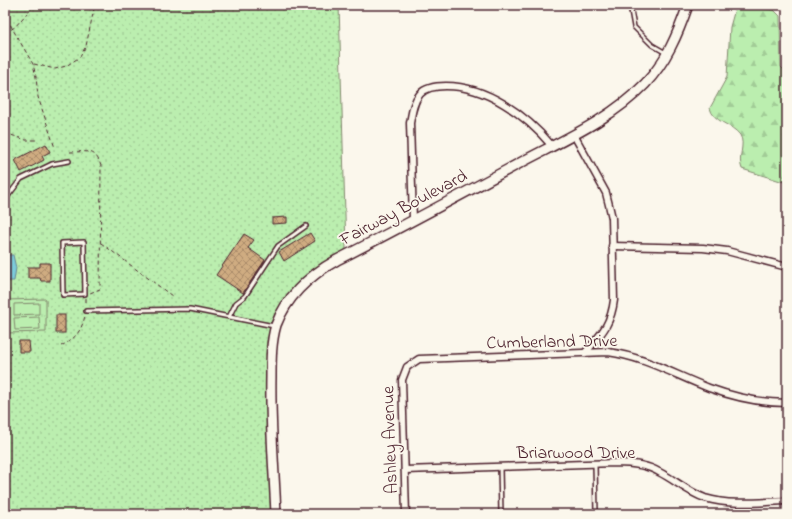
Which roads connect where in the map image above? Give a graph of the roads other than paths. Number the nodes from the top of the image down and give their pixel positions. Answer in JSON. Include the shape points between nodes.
{"nodes":[{"id":1,"x":630,"y":5,"type":"edge"},
{"id":2,"x":688,"y":5,"type":"edge"},
{"id":3,"x":667,"y":53,"type":"junction"},
{"id":4,"x":574,"y":134,"type":"junction"},
{"id":5,"x":552,"y":146,"type":"junction"},
{"id":6,"x":69,"y":161,"type":"dead end"},
{"id":7,"x":5,"y":200,"type":"edge"},
{"id":8,"x":413,"y":220,"type":"junction"},
{"id":9,"x":306,"y":226,"type":"dead end"},
{"id":10,"x":612,"y":246,"type":"junction"},
{"id":11,"x":787,"y":266,"type":"edge"},
{"id":12,"x":85,"y":294,"type":"joint"},
{"id":13,"x":86,"y":311,"type":"road end"},
{"id":14,"x":229,"y":317,"type":"junction"},
{"id":15,"x":276,"y":327,"type":"junction"},
{"id":16,"x":585,"y":353,"type":"junction"},
{"id":17,"x":407,"y":367,"type":"joint"},
{"id":18,"x":787,"y":403,"type":"edge"},
{"id":19,"x":595,"y":464,"type":"junction"},
{"id":20,"x":500,"y":467,"type":"junction"},
{"id":21,"x":405,"y":470,"type":"junction"},
{"id":22,"x":787,"y":501,"type":"edge"},
{"id":23,"x":596,"y":512,"type":"dead end"},
{"id":24,"x":276,"y":514,"type":"edge"},
{"id":25,"x":406,"y":514,"type":"edge"},
{"id":26,"x":501,"y":514,"type":"edge"}],
"edges":[{"from":1,"to":3,"type":"lane","via":[[634,27],[652,44]]},
{"from":2,"to":3,"type":"street","name":"Fairway Boulevard"},
{"from":3,"to":4,"type":"street","name":"Fairway Boulevard","via":[[645,84],[630,98],[603,118]]},
{"from":4,"to":5,"type":"street","name":"Fairway Boulevard"},
{"from":4,"to":10,"type":"street","via":[[606,193],[612,218]]},
{"from":5,"to":8,"type":"street","name":"Fairway Boulevard"},
{"from":5,"to":8,"type":"street","via":[[520,116],[485,94],[451,86],[426,89],[416,101],[410,123]]},
{"from":6,"to":7,"type":"lane","via":[[52,164],[20,179]]},
{"from":8,"to":15,"type":"street","name":"Fairway Boulevard","via":[[337,260],[308,279],[289,301]]},
{"from":9,"to":14,"type":"lane","via":[[278,246],[245,296],[236,303]]},
{"from":10,"to":11,"type":"street","via":[[703,248],[727,251]]},
{"from":10,"to":16,"type":"street","via":[[614,300],[611,318]]},
{"from":12,"to":12,"type":"lane","via":[[84,242],[62,243],[63,295]]},
{"from":13,"to":14,"type":"lane","via":[[190,309]]},
{"from":14,"to":15,"type":"lane"},
{"from":15,"to":24,"type":"street","name":"Fairway Boulevard","via":[[271,386]]},
{"from":16,"to":17,"type":"street","name":"Cumberland Drive","via":[[424,358]]},
{"from":16,"to":18,"type":"street","name":"Cumberland Drive","via":[[608,352],[625,355],[734,396]]},
{"from":17,"to":21,"type":"street","name":"Ashley Avenue","via":[[402,384]]},
{"from":19,"to":20,"type":"street","name":"Briarwood Drive"},
{"from":19,"to":22,"type":"street","name":"Briarwood Drive","via":[[623,463],[646,467],[692,492],[716,501]]},
{"from":19,"to":23,"type":"lane"},
{"from":20,"to":21,"type":"street","name":"Briarwood Drive"},
{"from":20,"to":26,"type":"lane"},
{"from":21,"to":25,"type":"street","name":"Ashley Avenue"}]}
